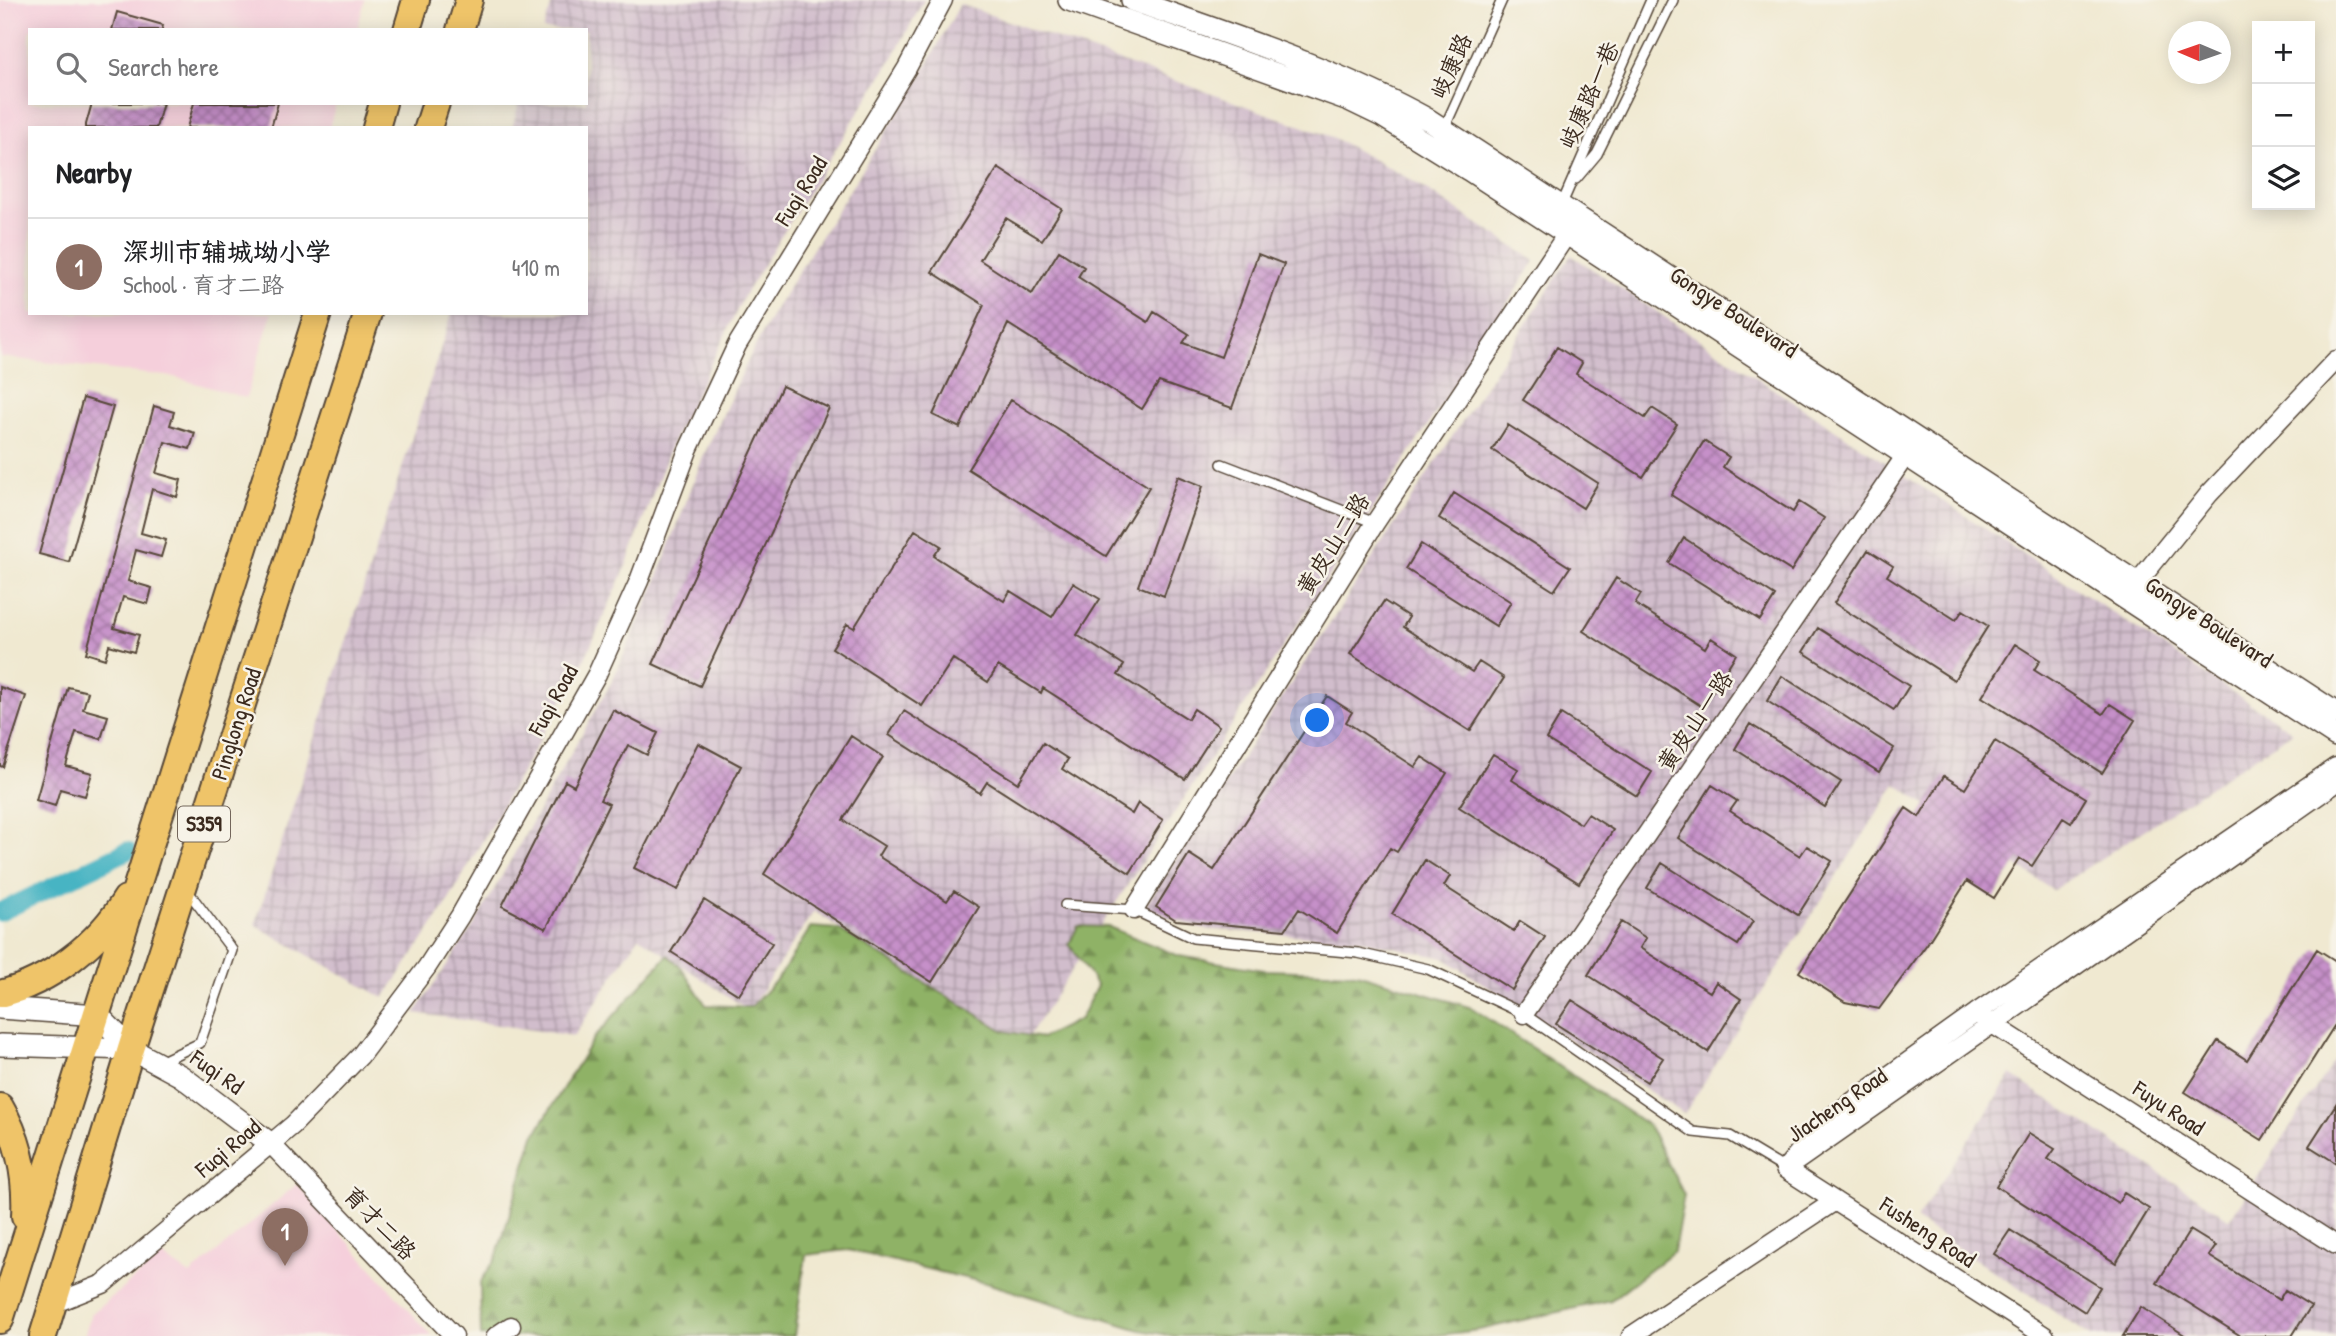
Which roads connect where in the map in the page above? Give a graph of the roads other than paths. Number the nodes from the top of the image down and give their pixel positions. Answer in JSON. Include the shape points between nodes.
{"nodes":[{"id":1,"x":416,"y":0,"type":"edge"},
{"id":2,"x":469,"y":0,"type":"edge"},
{"id":3,"x":943,"y":0,"type":"edge"},
{"id":4,"x":1069,"y":0,"type":"edge"},
{"id":5,"x":1132,"y":0,"type":"edge"},
{"id":6,"x":1502,"y":0,"type":"edge"},
{"id":7,"x":1651,"y":0,"type":"edge"},
{"id":8,"x":1672,"y":0,"type":"edge"},
{"id":9,"x":408,"y":28,"type":"edge"},
{"id":10,"x":461,"y":28,"type":"edge"},
{"id":11,"x":382,"y":105,"type":"edge"},
{"id":12,"x":435,"y":105,"type":"edge"},
{"id":13,"x":377,"y":126,"type":"edge"},
{"id":14,"x":429,"y":126,"type":"edge"},
{"id":15,"x":1438,"y":138,"type":"junction"},
{"id":16,"x":1570,"y":186,"type":"junction"},
{"id":17,"x":1561,"y":206,"type":"junction"},
{"id":18,"x":1567,"y":234,"type":"junction"},
{"id":19,"x":317,"y":315,"type":"edge"},
{"id":20,"x":367,"y":315,"type":"edge"},
{"id":21,"x":2336,"y":360,"type":"edge"},
{"id":22,"x":1906,"y":455,"type":"junction"},
{"id":23,"x":1222,"y":464,"type":"dead end"},
{"id":24,"x":1375,"y":523,"type":"junction"},
{"id":25,"x":2131,"y":591,"type":"junction"},
{"id":26,"x":2336,"y":713,"type":"edge"},
{"id":27,"x":2336,"y":736,"type":"edge"},
{"id":28,"x":2336,"y":767,"type":"edge"},
{"id":29,"x":2336,"y":783,"type":"edge"},
{"id":30,"x":146,"y":860,"type":"junction"},
{"id":31,"x":184,"y":886,"type":"junction"},
{"id":32,"x":1065,"y":905,"type":"dead end"},
{"id":33,"x":1134,"y":910,"type":"junction"},
{"id":34,"x":0,"y":994,"type":"edge"},
{"id":35,"x":0,"y":1008,"type":"edge"},
{"id":36,"x":1976,"y":1013,"type":"junction"},
{"id":37,"x":98,"y":1014,"type":"junction"},
{"id":38,"x":1524,"y":1014,"type":"junction"},
{"id":39,"x":1992,"y":1023,"type":"junction"},
{"id":40,"x":0,"y":1045,"type":"edge"},
{"id":41,"x":86,"y":1048,"type":"junction"},
{"id":42,"x":131,"y":1049,"type":"junction"},
{"id":43,"x":156,"y":1064,"type":"junction"},
{"id":44,"x":0,"y":1107,"type":"edge"},
{"id":45,"x":271,"y":1144,"type":"junction"},
{"id":46,"x":1785,"y":1169,"type":"junction"},
{"id":47,"x":1835,"y":1201,"type":"junction"},
{"id":48,"x":24,"y":1244,"type":"junction"},
{"id":49,"x":2336,"y":1245,"type":"edge"},
{"id":50,"x":53,"y":1304,"type":"junction"},
{"id":51,"x":0,"y":1320,"type":"edge"},
{"id":52,"x":511,"y":1326,"type":"dead end"},
{"id":53,"x":43,"y":1336,"type":"edge"},
{"id":54,"x":454,"y":1336,"type":"edge"},
{"id":55,"x":495,"y":1336,"type":"edge"},
{"id":56,"x":1632,"y":1336,"type":"edge"},
{"id":57,"x":2045,"y":1336,"type":"edge"}],
"edges":[{"from":1,"to":9,"type":"main road"},
{"from":2,"to":10,"type":"main road"},
{"from":3,"to":45,"type":"street","name":"Fuqi Road","via":[[907,68],[737,345],[688,450],[639,581],[597,674],[460,916],[360,1056],[327,1094]]},
{"from":4,"to":15,"type":"street","name":"Gongye Boulevard","via":[[1308,84]]},
{"from":5,"to":15,"type":"street","name":"Gongye Boulevard","via":[[1317,66],[1391,99]]},
{"from":6,"to":15,"type":"lane","name":"岐康路"},
{"from":7,"to":16,"type":"lane","name":"岐康路一巷"},
{"from":8,"to":16,"type":"lane","via":[[1597,154]]},
{"from":11,"to":13,"type":"main road"},
{"from":12,"to":14,"type":"main road"},
{"from":15,"to":17,"type":"street","name":"Gongye Boulevard"},
{"from":15,"to":18,"type":"street","name":"Gongye Boulevard"},
{"from":16,"to":17,"type":"lane","name":"岐康路一巷"},
{"from":17,"to":18,"type":"street"},
{"from":17,"to":25,"type":"street","name":"Gongye Boulevard"},
{"from":18,"to":22,"type":"street","name":"Gongye Boulevard"},
{"from":18,"to":24,"type":"street","name":"黄皮山二路"},
{"from":19,"to":30,"type":"main road","name":"Pinglong Road","number":"S359"},
{"from":20,"to":31,"type":"main road","name":"Pinglong Road","number":"S359"},
{"from":21,"to":25,"type":"street","via":[[2209,494]]},
{"from":22,"to":25,"type":"street","name":"Gongye Boulevard"},
{"from":22,"to":38,"type":"street","name":"黄皮山一路"},
{"from":23,"to":24,"type":"lane"},
{"from":24,"to":33,"type":"street","name":"黄皮山二路"},
{"from":25,"to":26,"type":"street","name":"Gongye Boulevard"},
{"from":25,"to":27,"type":"street","name":"Gongye Boulevard"},
{"from":28,"to":36,"type":"street","name":"Jiacheng Road"},
{"from":29,"to":39,"type":"street","name":"Jiacheng Road"},
{"from":30,"to":34,"type":"main road","via":[[124,903],[85,947],[37,980]]},
{"from":30,"to":37,"type":"main road","name":"Pinglong Road","number":"S359"},
{"from":31,"to":42,"type":"main road","name":"Pinglong Road","number":"S359"},
{"from":31,"to":43,"type":"lane","via":[[232,950],[200,1043]]},
{"from":32,"to":33,"type":"lane"},
{"from":33,"to":38,"type":"lane","via":[[1193,938],[1358,953],[1428,969]]},
{"from":35,"to":37,"type":"street"},
{"from":36,"to":39,"type":"street","name":"Fuyu Road"},
{"from":36,"to":46,"type":"street","name":"Jiacheng Road","via":[[1824,1122]]},
{"from":37,"to":41,"type":"main road","name":"Pinglong Road","number":"S359"},
{"from":37,"to":42,"type":"street"},
{"from":38,"to":46,"type":"lane","via":[[1693,1132],[1730,1136]]},
{"from":39,"to":46,"type":"street","name":"Jiacheng Road"},
{"from":39,"to":49,"type":"street","name":"Fuyu Road"},
{"from":40,"to":41,"type":"street"},
{"from":41,"to":42,"type":"street"},
{"from":41,"to":48,"type":"main road","name":"Pinglong Road","number":"S359"},
{"from":42,"to":43,"type":"street","name":"Fuqi Rd"},
{"from":42,"to":50,"type":"main road","name":"Pinglong Road","number":"S359"},
{"from":43,"to":45,"type":"street","name":"Fuqi Rd","via":[[181,1076]]},
{"from":44,"to":48,"type":"main road","via":[[18,1143],[26,1188]]},
{"from":45,"to":50,"type":"street","name":"Fuqi Road","via":[[103,1284]]},
{"from":45,"to":54,"type":"street","name":"育才二路"},
{"from":46,"to":47,"type":"street","name":"Fusheng Road"},
{"from":47,"to":56,"type":"street"},
{"from":47,"to":57,"type":"street","name":"Fusheng Road"},
{"from":48,"to":51,"type":"main road","name":"Pinglong Road","number":"S359"},
{"from":50,"to":53,"type":"main road","name":"Pinglong Road","number":"S359"},
{"from":52,"to":55,"type":"street"}]}
